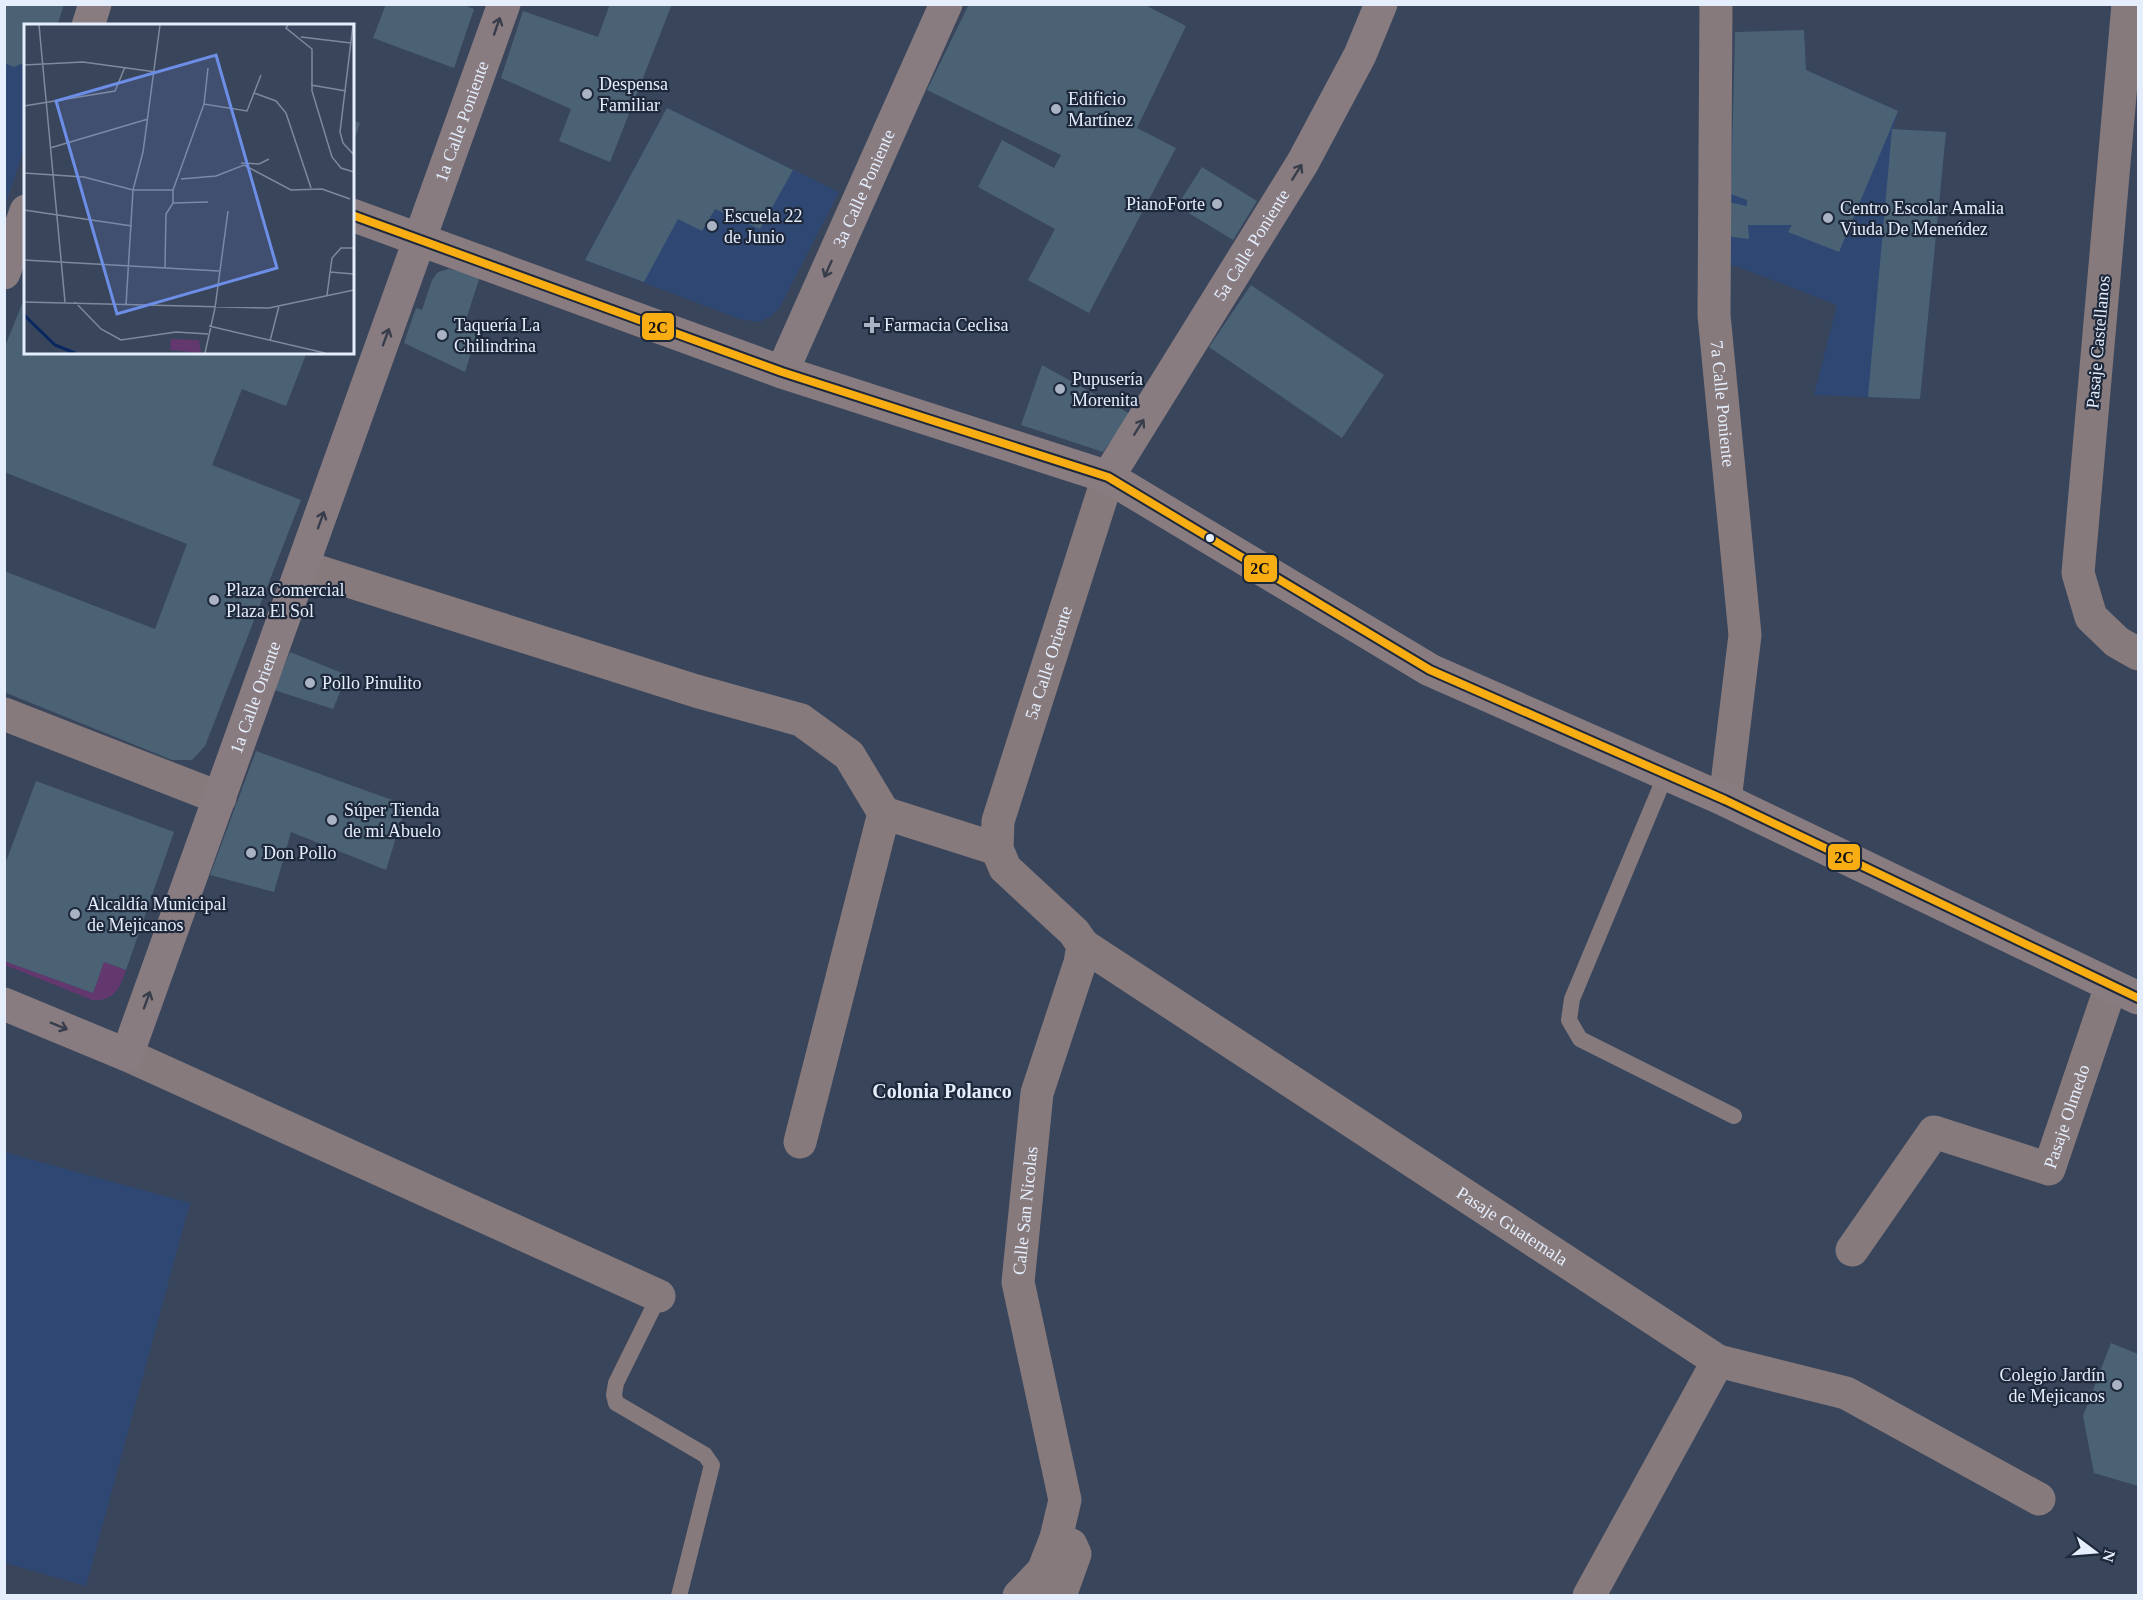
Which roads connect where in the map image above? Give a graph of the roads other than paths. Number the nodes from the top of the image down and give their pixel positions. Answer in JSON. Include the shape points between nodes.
{"nodes":[{"id":1,"x":95,"y":4,"type":"edge"},
{"id":2,"x":504,"y":4,"type":"edge"},
{"id":3,"x":946,"y":4,"type":"edge"},
{"id":4,"x":1381,"y":4,"type":"edge"},
{"id":5,"x":1716,"y":4,"type":"edge"},
{"id":6,"x":2128,"y":4,"type":"edge"},
{"id":7,"x":89,"y":24,"type":"edge"},
{"id":8,"x":354,"y":215,"type":"edge"},
{"id":9,"x":24,"y":217,"type":"edge"},
{"id":10,"x":421,"y":240,"type":"junction"},
{"id":11,"x":4,"y":273,"type":"edge"},
{"id":12,"x":782,"y":372,"type":"junction"},
{"id":13,"x":1108,"y":477,"type":"junction"},
{"id":14,"x":304,"y":567,"type":"junction"},
{"id":15,"x":2139,"y":654,"type":"edge"},
{"id":16,"x":4,"y":714,"type":"edge"},
{"id":17,"x":1666,"y":774,"type":"junction"},
{"id":18,"x":220,"y":798,"type":"junction"},
{"id":19,"x":1725,"y":800,"type":"junction"},
{"id":20,"x":884,"y":813,"type":"junction"},
{"id":21,"x":997,"y":849,"type":"junction"},
{"id":22,"x":1083,"y":945,"type":"junction"},
{"id":23,"x":2125,"y":992,"type":"edge"},
{"id":24,"x":4,"y":1004,"type":"edge"},
{"id":25,"x":127,"y":1055,"type":"junction"},
{"id":26,"x":1734,"y":1116,"type":"dead end"},
{"id":27,"x":800,"y":1142,"type":"dead end"},
{"id":28,"x":1852,"y":1250,"type":"dead end"},
{"id":29,"x":659,"y":1296,"type":"joint"},
{"id":30,"x":1718,"y":1361,"type":"junction"},
{"id":31,"x":2039,"y":1499,"type":"dead end"},
{"id":32,"x":1056,"y":1538,"type":"junction"},
{"id":33,"x":679,"y":1596,"type":"edge"},
{"id":34,"x":1019,"y":1596,"type":"edge"},
{"id":35,"x":1060,"y":1596,"type":"edge"},
{"id":36,"x":1589,"y":1596,"type":"edge"}],
"edges":[{"from":1,"to":7,"type":"street"},
{"from":10,"to":2,"type":"street","name":"1a Calle Poniente","one_way":true},
{"from":3,"to":12,"type":"street","name":"3a Calle Poniente","one_way":true,"via":[[905,76]]},
{"from":13,"to":4,"type":"street","name":"5a Calle Poniente","one_way":true,"via":[[1303,162],[1360,55]]},
{"from":5,"to":19,"type":"street","name":"7a Calle Poniente","via":[[1714,315],[1745,635]]},
{"from":6,"to":15,"type":"street","name":"Pasaje Castellanos","via":[[2078,573],[2091,617],[2117,642]]},
{"from":8,"to":10,"type":"street"},
{"from":9,"to":11,"type":"street"},
{"from":10,"to":12,"type":"street"},
{"from":14,"to":10,"type":"street","name":"1a Calle Oriente","one_way":true},
{"from":12,"to":13,"type":"street"},
{"from":13,"to":17,"type":"street","via":[[1430,670]]},
{"from":13,"to":21,"type":"street","name":"5a Calle Oriente","via":[[998,821]]},
{"from":14,"to":18,"type":"street","name":"1a Calle Oriente"},
{"from":14,"to":20,"type":"street","via":[[696,691],[801,720],[849,754]]},
{"from":16,"to":18,"type":"street"},
{"from":17,"to":19,"type":"street"},
{"from":17,"to":26,"type":"lane","via":[[1572,999],[1569,1020],[1580,1040]]},
{"from":25,"to":18,"type":"street","name":"1a Calle Oriente","one_way":true},
{"from":19,"to":23,"type":"street"},
{"from":20,"to":21,"type":"street"},
{"from":20,"to":27,"type":"street"},
{"from":21,"to":22,"type":"street","via":[[1005,868]]},
{"from":22,"to":30,"type":"street","name":"Pasaje Guatemala"},
{"from":22,"to":32,"type":"street","name":"Calle San Nicolas","via":[[1036,1093],[1018,1282],[1065,1500]]},
{"from":23,"to":28,"type":"street","name":"Pasaje Olmedo","via":[[2049,1169],[1934,1132]]},
{"from":24,"to":25,"type":"street","one_way":true},
{"from":25,"to":29,"type":"street"},
{"from":29,"to":33,"type":"lane","via":[[616,1383],[614,1395],[616,1403],[705,1455],[712,1465]]},
{"from":30,"to":31,"type":"street","name":"Pasaje Guatemala","via":[[1846,1393]]},
{"from":30,"to":36,"type":"street"},
{"from":32,"to":34,"type":"street","name":"Calle San Nicolas","via":[[1043,1571]]},
{"from":32,"to":35,"type":"street","via":[[1071,1545],[1075,1554]]}]}
